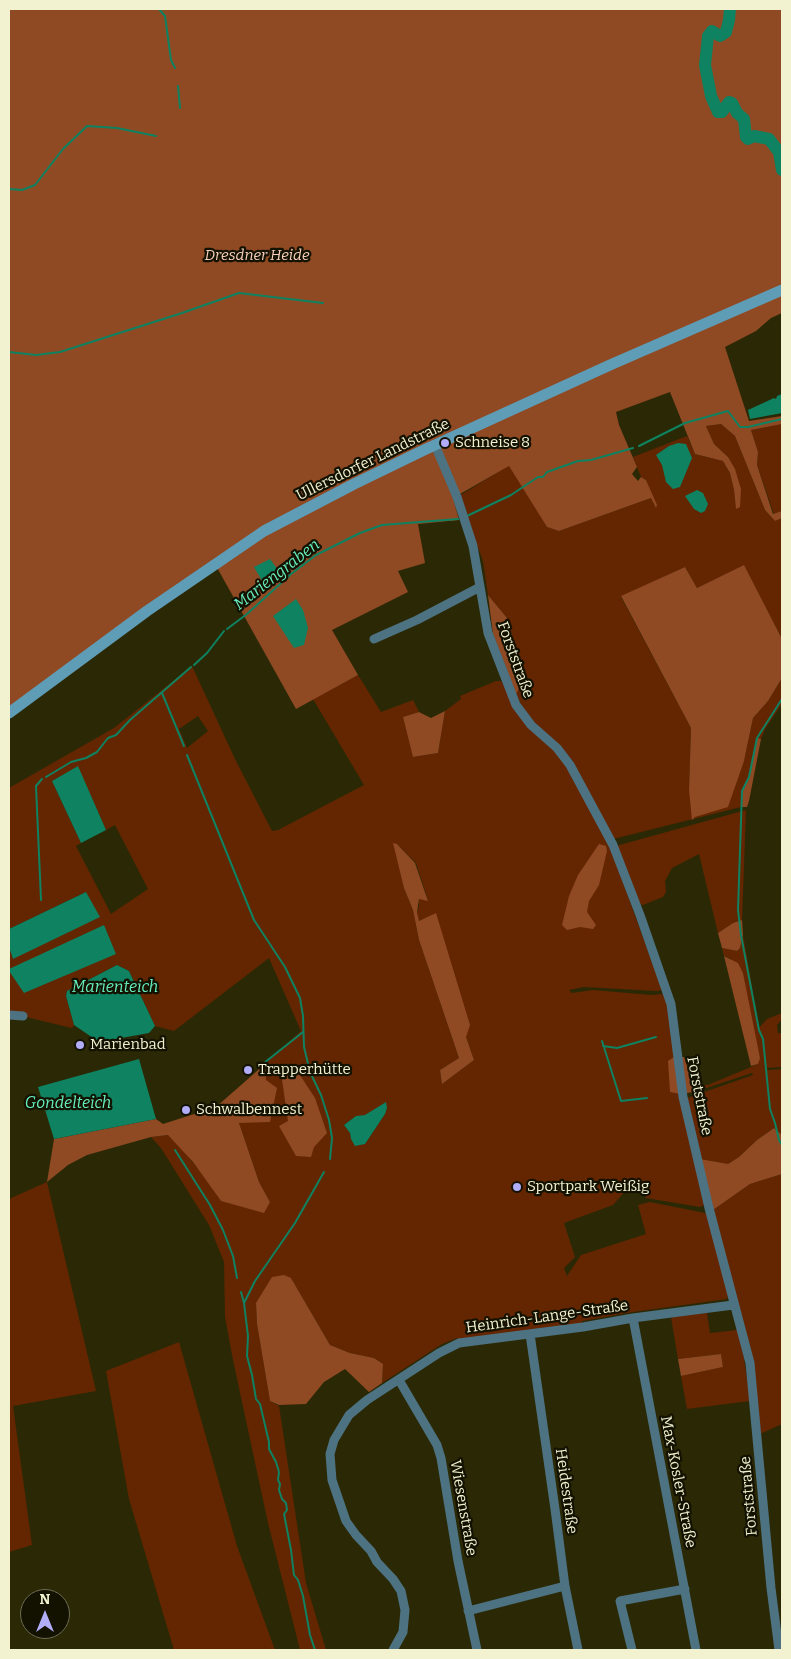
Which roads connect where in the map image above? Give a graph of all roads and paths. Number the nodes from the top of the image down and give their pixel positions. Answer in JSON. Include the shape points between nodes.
{"nodes":[{"id":1,"x":782,"y":290,"type":"edge"},
{"id":2,"x":435,"y":445,"type":"junction"},
{"id":3,"x":480,"y":587,"type":"junction"},
{"id":4,"x":374,"y":639,"type":"dead end"},
{"id":5,"x":9,"y":713,"type":"edge"},
{"id":6,"x":9,"y":1015,"type":"edge"},
{"id":7,"x":23,"y":1016,"type":"dead end"},
{"id":8,"x":733,"y":1304,"type":"junction"},
{"id":9,"x":633,"y":1318,"type":"junction"},
{"id":10,"x":530,"y":1334,"type":"junction"},
{"id":11,"x":398,"y":1380,"type":"junction"},
{"id":12,"x":565,"y":1586,"type":"junction"},
{"id":13,"x":685,"y":1589,"type":"junction"},
{"id":14,"x":468,"y":1611,"type":"junction"},
{"id":15,"x":393,"y":1650,"type":"edge"},
{"id":16,"x":477,"y":1650,"type":"edge"},
{"id":17,"x":578,"y":1650,"type":"edge"},
{"id":18,"x":632,"y":1650,"type":"edge"},
{"id":19,"x":696,"y":1650,"type":"edge"},
{"id":20,"x":778,"y":1650,"type":"edge"}],
"edges":[{"from":1,"to":2,"type":"main road","name":"Ullersdorfer Landstraße"},
{"from":2,"to":3,"type":"street","name":"Forststraße","via":[[457,497],[476,556]]},
{"from":2,"to":5,"type":"main road","name":"Ullersdorfer Landstraße","via":[[264,531],[147,611]]},
{"from":3,"to":4,"type":"street"},
{"from":3,"to":8,"type":"street","name":"Forststraße","via":[[488,633],[516,705],[570,765],[613,845],[658,966],[673,1011],[683,1097]]},
{"from":6,"to":7,"type":"street"},
{"from":8,"to":9,"type":"street","name":"Heinrich-Lange-Straße"},
{"from":8,"to":20,"type":"street","name":"Forststraße","via":[[750,1363]]},
{"from":9,"to":10,"type":"street","name":"Heinrich-Lange-Straße"},
{"from":9,"to":13,"type":"street","name":"Max-Kosler-Straße"},
{"from":10,"to":11,"type":"street","name":"Heinrich-Lange-Straße","via":[[459,1343]]},
{"from":10,"to":12,"type":"street","name":"Heidestraße"},
{"from":11,"to":14,"type":"street","name":"Wiesenstraße","via":[[437,1445]]},
{"from":11,"to":15,"type":"street","name":"Heinrich-Lange-Straße","via":[[349,1415],[334,1440],[330,1454],[332,1480],[346,1521],[401,1591],[405,1610],[403,1632]]},
{"from":12,"to":14,"type":"street"},
{"from":12,"to":17,"type":"street","name":"Heidestraße"},
{"from":13,"to":18,"type":"street","via":[[620,1601]]},
{"from":13,"to":19,"type":"street","name":"Max-Kosler-Straße"},
{"from":14,"to":16,"type":"street","name":"Wiesenstraße"}]}
